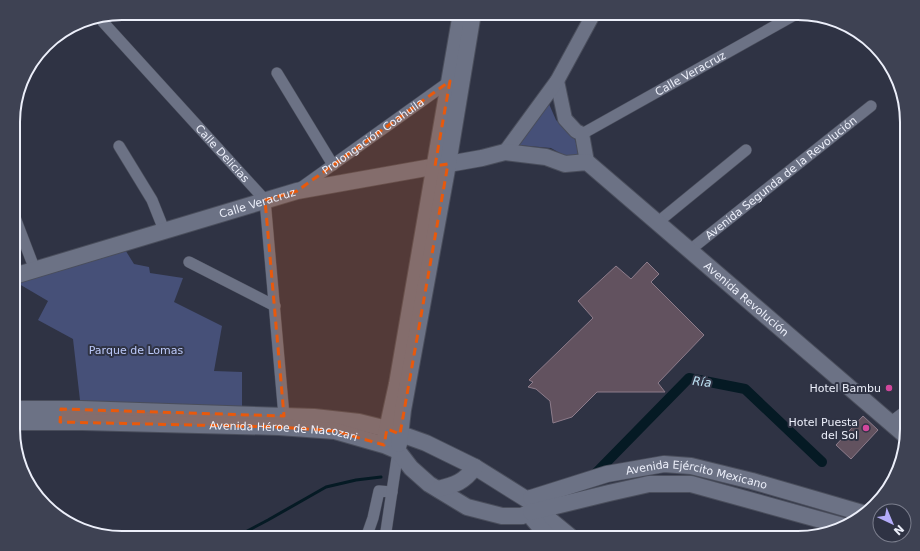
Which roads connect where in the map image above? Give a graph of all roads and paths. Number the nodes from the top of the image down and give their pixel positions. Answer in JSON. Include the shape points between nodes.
{"nodes":[{"id":1,"x":460,"y":20,"type":"edge"},
{"id":2,"x":472,"y":20,"type":"edge"},
{"id":3,"x":590,"y":20,"type":"edge"},
{"id":4,"x":786,"y":20,"type":"edge"},
{"id":5,"x":102,"y":22,"type":"edge"},
{"id":6,"x":277,"y":73,"type":"dead end"},
{"id":7,"x":450,"y":81,"type":"junction"},
{"id":8,"x":557,"y":81,"type":"junction"},
{"id":9,"x":871,"y":106,"type":"dead end"},
{"id":10,"x":582,"y":134,"type":"junction"},
{"id":11,"x":119,"y":146,"type":"dead end"},
{"id":12,"x":746,"y":150,"type":"dead end"},
{"id":13,"x":506,"y":152,"type":"junction"},
{"id":14,"x":587,"y":162,"type":"junction"},
{"id":15,"x":333,"y":165,"type":"junction"},
{"id":16,"x":442,"y":165,"type":"junction"},
{"id":17,"x":297,"y":191,"type":"junction"},
{"id":18,"x":264,"y":200,"type":"junction"},
{"id":19,"x":658,"y":222,"type":"junction"},
{"id":20,"x":164,"y":230,"type":"junction"},
{"id":21,"x":20,"y":231,"type":"edge"},
{"id":22,"x":690,"y":250,"type":"junction"},
{"id":23,"x":189,"y":262,"type":"dead end"},
{"id":24,"x":35,"y":270,"type":"junction"},
{"id":25,"x":20,"y":274,"type":"edge"},
{"id":26,"x":275,"y":306,"type":"junction"},
{"id":27,"x":20,"y":410,"type":"edge"},
{"id":28,"x":61,"y":415,"type":"junction"},
{"id":29,"x":900,"y":415,"type":"edge"},
{"id":30,"x":20,"y":421,"type":"edge"},
{"id":31,"x":281,"y":421,"type":"junction"},
{"id":32,"x":891,"y":422,"type":"junction"},
{"id":33,"x":393,"y":431,"type":"junction"},
{"id":34,"x":900,"y":431,"type":"edge"},
{"id":35,"x":391,"y":448,"type":"junction"},
{"id":36,"x":475,"y":468,"type":"junction"},
{"id":37,"x":438,"y":489,"type":"junction"},
{"id":38,"x":392,"y":492,"type":"junction"},
{"id":39,"x":531,"y":505,"type":"junction"},
{"id":40,"x":858,"y":512,"type":"edge"},
{"id":41,"x":835,"y":524,"type":"edge"},
{"id":42,"x":368,"y":531,"type":"edge"},
{"id":43,"x":386,"y":531,"type":"edge"},
{"id":44,"x":543,"y":531,"type":"edge"},
{"id":45,"x":563,"y":531,"type":"edge"}],
"edges":[{"from":1,"to":7,"type":"main road"},
{"from":2,"to":16,"type":"main road"},
{"from":3,"to":8,"type":"street"},
{"from":4,"to":10,"type":"street","name":"Calle Veracruz"},
{"from":5,"to":18,"type":"street","name":"Calle Delicias"},
{"from":6,"to":15,"type":"street"},
{"from":7,"to":15,"type":"street","name":"Prolongación Coahuila"},
{"from":7,"to":16,"type":"main road"},
{"from":8,"to":10,"type":"street","via":[[565,119]]},
{"from":8,"to":13,"type":"street"},
{"from":9,"to":22,"type":"street","name":"Avenida Segunda de la Revolución"},
{"from":10,"to":14,"type":"street"},
{"from":11,"to":20,"type":"street","via":[[152,200]]},
{"from":12,"to":19,"type":"street"},
{"from":13,"to":14,"type":"main road","via":[[546,157],[565,164]]},
{"from":13,"to":16,"type":"main road","name":"Calle Veracruz"},
{"from":14,"to":19,"type":"main road","name":"Avenida Revolución"},
{"from":15,"to":17,"type":"street","name":"Prolongación Coahuila"},
{"from":16,"to":17,"type":"main road","name":"Calle Veracruz"},
{"from":16,"to":33,"type":"main road"},
{"from":17,"to":18,"type":"main road","name":"Calle Veracruz"},
{"from":18,"to":20,"type":"main road","name":"Calle Veracruz"},
{"from":18,"to":26,"type":"street"},
{"from":19,"to":22,"type":"main road","name":"Avenida Revolución"},
{"from":20,"to":24,"type":"main road","name":"Calle Veracruz"},
{"from":21,"to":24,"type":"street"},
{"from":22,"to":32,"type":"main road","name":"Avenida Revolución"},
{"from":23,"to":26,"type":"street"},
{"from":24,"to":25,"type":"main road","name":"Calle Veracruz"},
{"from":26,"to":31,"type":"street"},
{"from":27,"to":28,"type":"main road","name":"Avenida Héroe de Nacozari"},
{"from":28,"to":30,"type":"main road","name":"Avenida Héroe de Nacozari"},
{"from":28,"to":31,"type":"main road","name":"Avenida Héroe de Nacozari"},
{"from":29,"to":32,"type":"street"},
{"from":31,"to":33,"type":"main road","name":"Avenida Héroe de Nacozari","via":[[314,417],[358,422]]},
{"from":31,"to":35,"type":"main road","name":"Avenida Héroe de Nacozari","via":[[335,431]]},
{"from":32,"to":34,"type":"main road","name":"Avenida Revolución"},
{"from":33,"to":35,"type":"main road"},
{"from":33,"to":36,"type":"main road","name":"Avenida Héroe de Nacozari","via":[[426,443]]},
{"from":35,"to":37,"type":"main road","via":[[429,484]]},
{"from":35,"to":38,"type":"street"},
{"from":36,"to":37,"type":"main road","via":[[467,478],[453,486]]},
{"from":36,"to":39,"type":"main road","name":"Avenida Héroe de Nacozari"},
{"from":37,"to":39,"type":"main road","via":[[467,507],[502,516],[522,516]]},
{"from":38,"to":42,"type":"street","via":[[379,491]]},
{"from":38,"to":43,"type":"street"},
{"from":39,"to":40,"type":"main road","name":"Avenida Ejército Mexicano","via":[[607,474],[664,464],[691,466],[752,481]]},
{"from":39,"to":41,"type":"main road","name":"Avenida Ejército Mexicano","via":[[650,484],[691,484]]},
{"from":39,"to":44,"type":"main road","name":"Avenida Héroe de Nacozari"},
{"from":39,"to":45,"type":"main road","name":"Avenida Héroe de Nacozari"}]}
